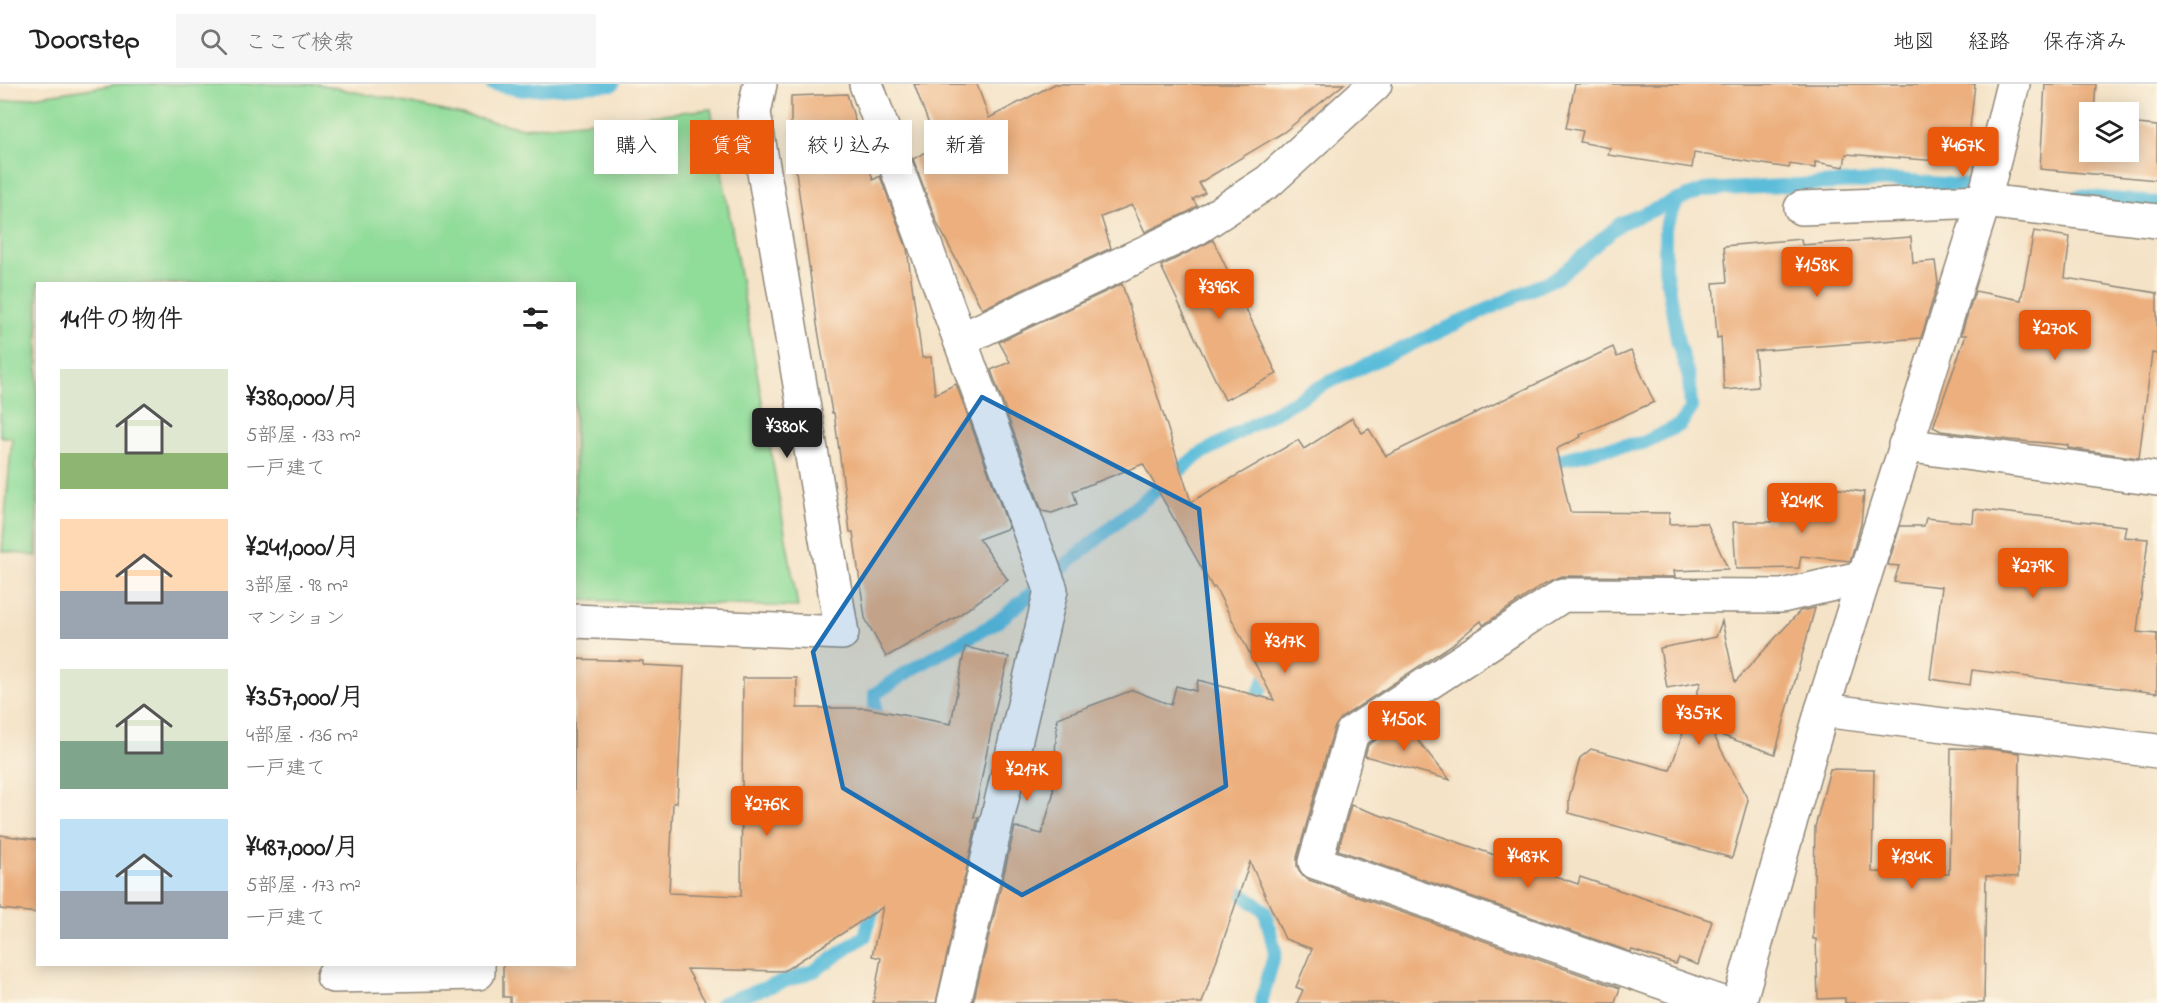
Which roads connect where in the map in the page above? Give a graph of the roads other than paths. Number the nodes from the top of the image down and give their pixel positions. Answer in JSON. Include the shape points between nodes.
{"nodes":[{"id":1,"x":760,"y":84,"type":"edge"},
{"id":2,"x":866,"y":84,"type":"edge"},
{"id":3,"x":1375,"y":84,"type":"edge"},
{"id":4,"x":2013,"y":84,"type":"edge"},
{"id":5,"x":1984,"y":201,"type":"junction"},
{"id":6,"x":1801,"y":208,"type":"dead end"},
{"id":7,"x":2157,"y":221,"type":"edge"},
{"id":8,"x":960,"y":340,"type":"junction"},
{"id":9,"x":1905,"y":445,"type":"junction"},
{"id":10,"x":2157,"y":478,"type":"edge"},
{"id":11,"x":1864,"y":577,"type":"junction"},
{"id":12,"x":576,"y":621,"type":"edge"},
{"id":13,"x":1822,"y":710,"type":"junction"},
{"id":14,"x":2157,"y":751,"type":"edge"},
{"id":15,"x":478,"y":966,"type":"edge"},
{"id":16,"x":334,"y":981,"type":"edge"},
{"id":17,"x":954,"y":1003,"type":"edge"},
{"id":18,"x":1722,"y":1003,"type":"edge"},
{"id":19,"x":1739,"y":1003,"type":"edge"}],
"edges":[{"from":1,"to":12,"type":"street","via":[[754,113],[842,633]]},
{"from":2,"to":8,"type":"street"},
{"from":3,"to":8,"type":"street","via":[[1269,181],[1197,228]]},
{"from":4,"to":5,"type":"street"},
{"from":5,"to":6,"type":"street"},
{"from":5,"to":7,"type":"street"},
{"from":5,"to":9,"type":"street"},
{"from":8,"to":17,"type":"street","via":[[1047,578]]},
{"from":9,"to":10,"type":"street"},
{"from":9,"to":11,"type":"street"},
{"from":11,"to":13,"type":"street"},
{"from":11,"to":18,"type":"street","via":[[1782,596],[1563,595],[1352,733],[1315,862]]},
{"from":13,"to":14,"type":"street"},
{"from":13,"to":19,"type":"street"},
{"from":15,"to":16,"type":"street","via":[[478,974]]}]}
